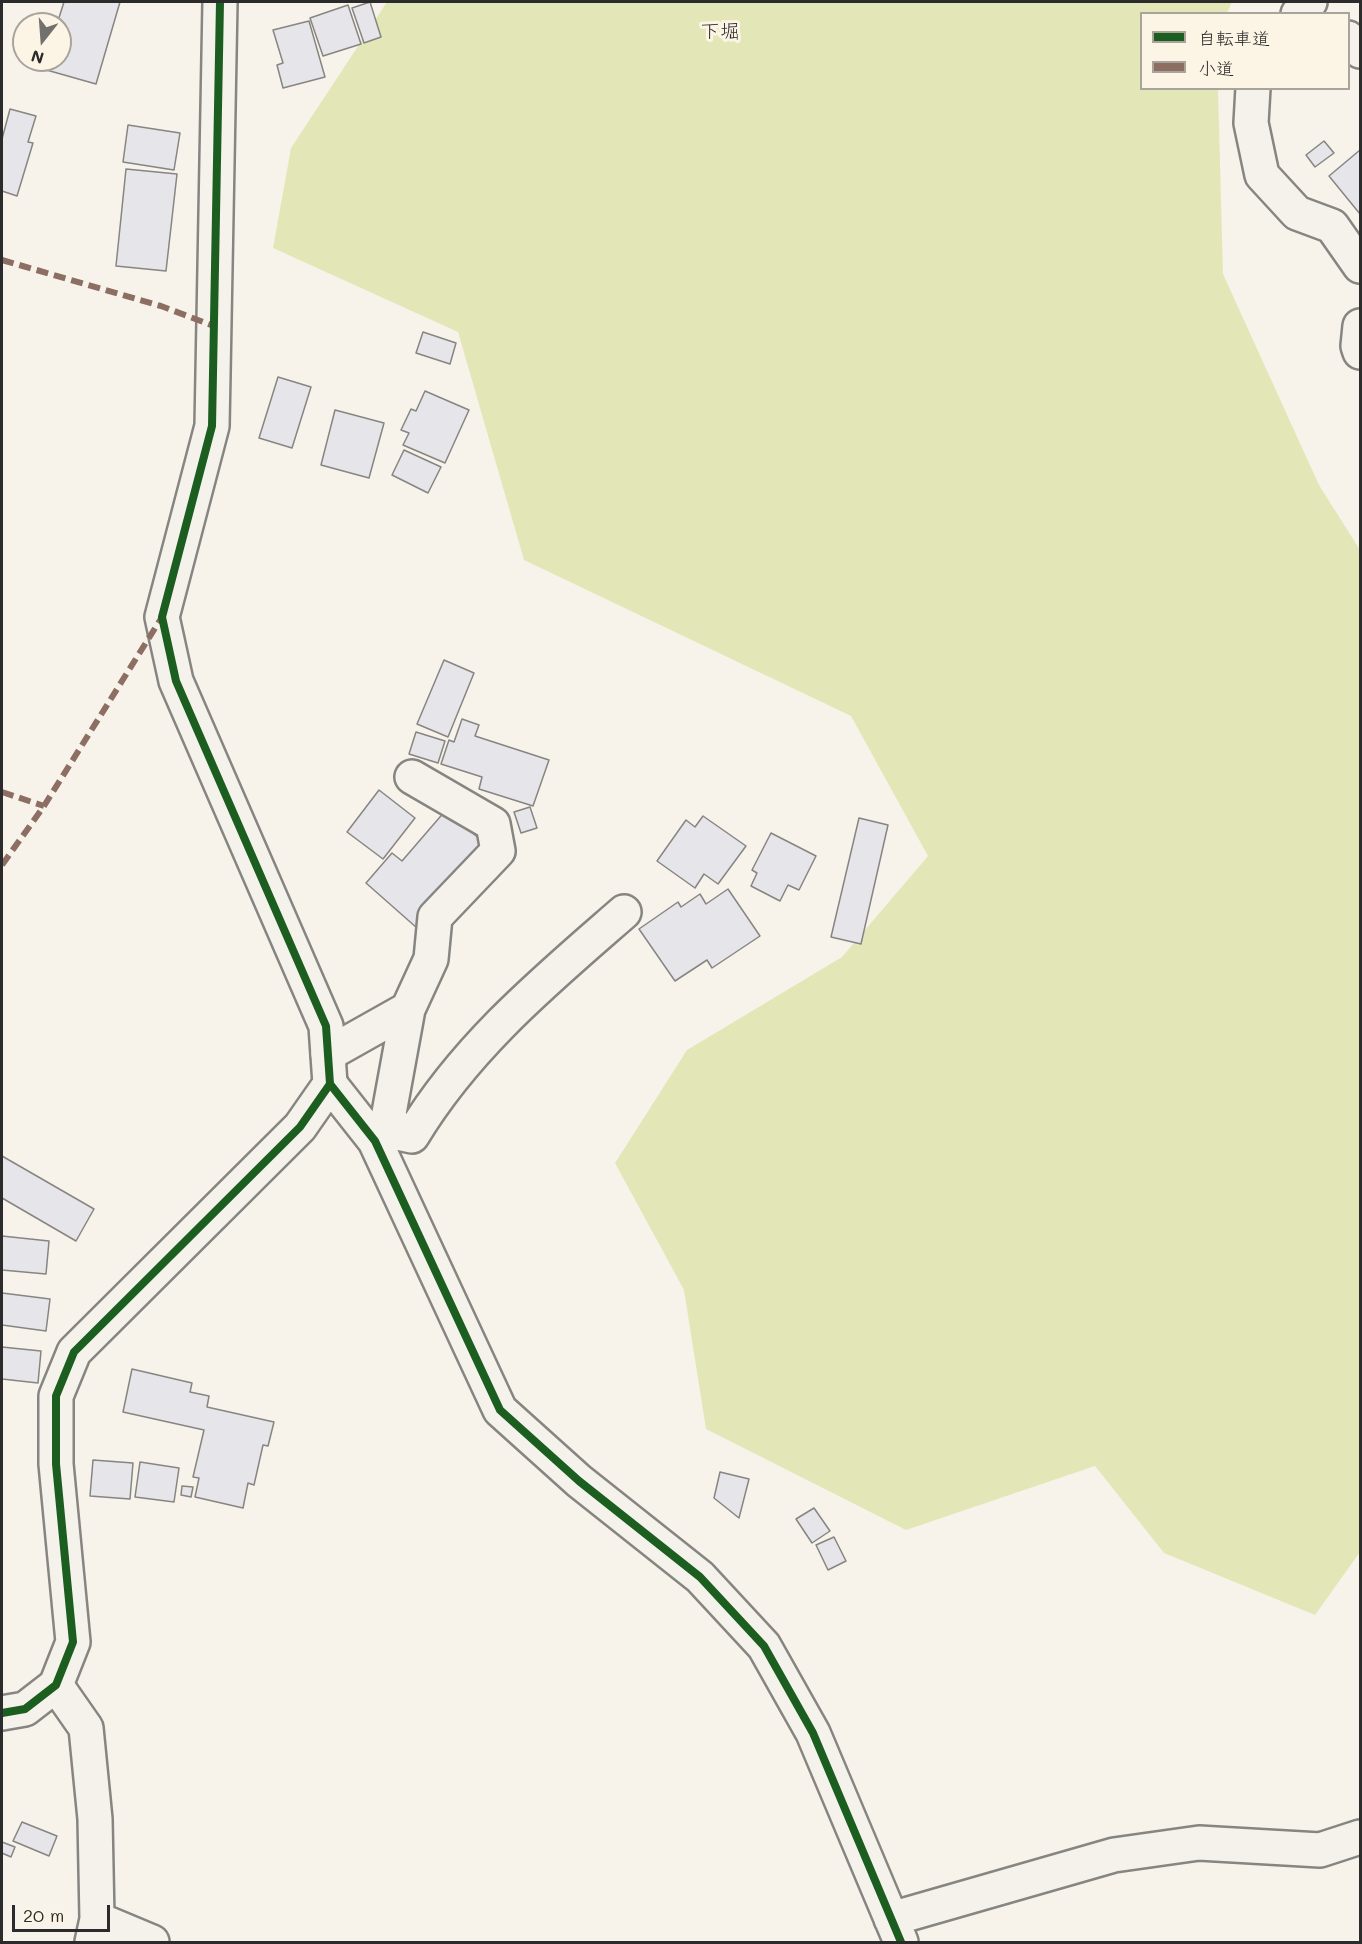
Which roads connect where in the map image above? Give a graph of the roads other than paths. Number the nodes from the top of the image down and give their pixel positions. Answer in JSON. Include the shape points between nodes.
{"nodes":[{"id":1,"x":220,"y":2,"type":"edge"},
{"id":2,"x":1253,"y":90,"type":"edge"},
{"id":3,"x":1360,"y":266,"type":"edge"},
{"id":4,"x":1360,"y":326,"type":"edge"},
{"id":5,"x":1360,"y":352,"type":"edge"},
{"id":6,"x":412,"y":777,"type":"dead end"},
{"id":7,"x":624,"y":912,"type":"dead end"},
{"id":8,"x":408,"y":1009,"type":"junction"},
{"id":9,"x":329,"y":1069,"type":"junction"},
{"id":10,"x":56,"y":1685,"type":"junction"},
{"id":11,"x":2,"y":1713,"type":"edge"},
{"id":12,"x":1360,"y":1837,"type":"edge"},
{"id":13,"x":95,"y":1931,"type":"edge"},
{"id":14,"x":896,"y":1931,"type":"edge"},
{"id":15,"x":152,"y":1942,"type":"edge"}],
"edges":[{"from":1,"to":9,"type":"street","via":[[212,426],[162,617],[176,681],[326,1026]]},
{"from":2,"to":3,"type":"street","via":[[1251,123],[1262,175],[1297,213],[1332,226]]},
{"from":4,"to":5,"type":"street"},
{"from":6,"to":8,"type":"street","via":[[493,824],[498,851],[435,917],[431,959]]},
{"from":7,"to":8,"type":"street","via":[[494,1029],[433,1101],[412,1136],[393,1132],[389,1113]]},
{"from":8,"to":9,"type":"street"},
{"from":9,"to":10,"type":"street","via":[[300,1126],[74,1352],[56,1396],[56,1464],[73,1642]]},
{"from":9,"to":14,"type":"street","via":[[375,1141],[500,1410],[579,1481],[700,1577],[764,1646],[813,1733]]},
{"from":10,"to":11,"type":"street","via":[[25,1709]]},
{"from":10,"to":13,"type":"street","via":[[86,1728],[95,1819]]},
{"from":12,"to":14,"type":"street","via":[[1320,1850],[1199,1843],[1114,1855]]},
{"from":13,"to":15,"type":"street"}]}
